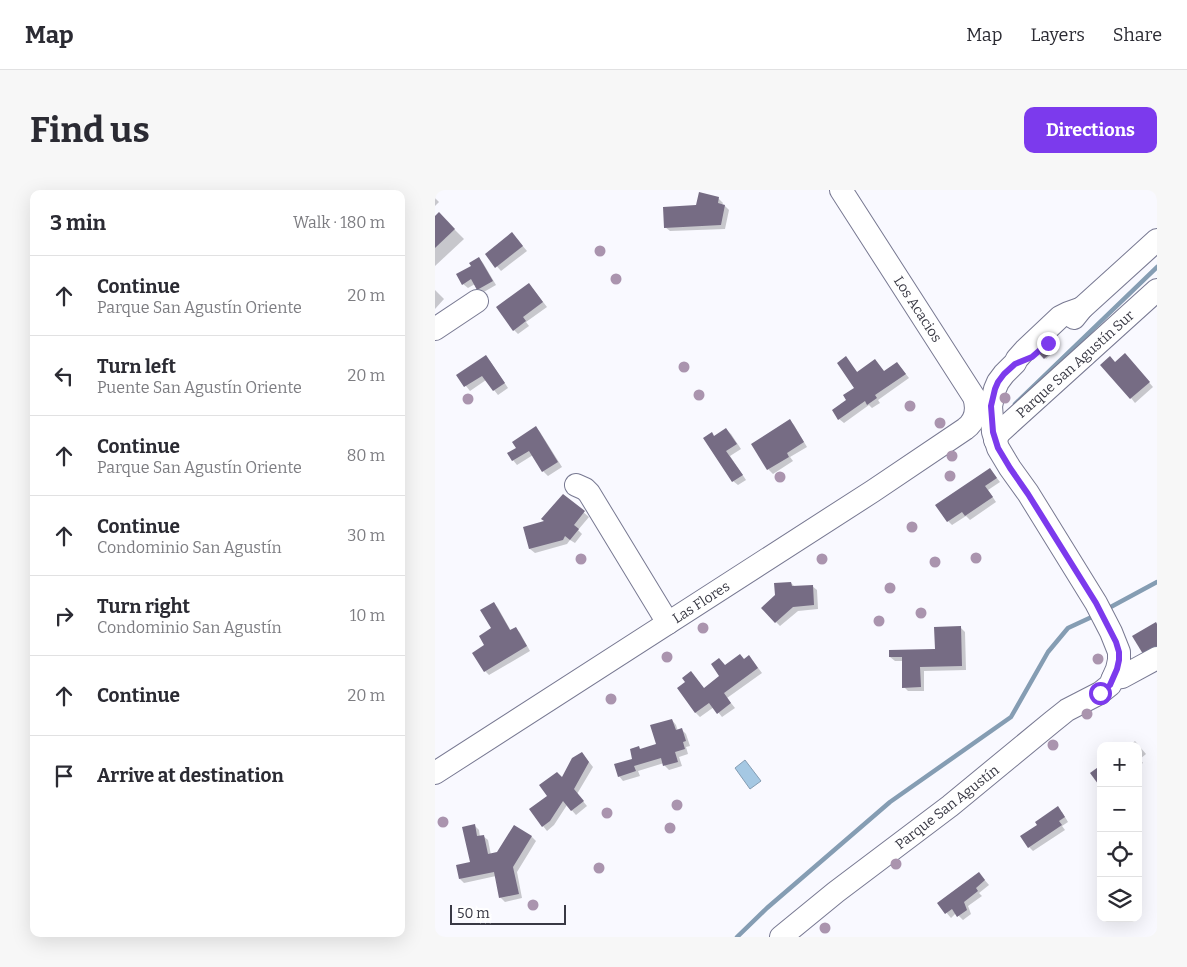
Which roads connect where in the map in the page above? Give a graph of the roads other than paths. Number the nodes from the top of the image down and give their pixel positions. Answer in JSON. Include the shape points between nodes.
{"nodes":[{"id":1,"x":841,"y":190,"type":"edge"},
{"id":2,"x":1157,"y":240,"type":"edge"},
{"id":3,"x":1157,"y":290,"type":"edge"},
{"id":4,"x":477,"y":301,"type":"dead end"},
{"id":5,"x":435,"y":329,"type":"edge"},
{"id":6,"x":965,"y":429,"type":"joint"},
{"id":7,"x":995,"y":440,"type":"junction"},
{"id":8,"x":576,"y":485,"type":"dead end"},
{"id":9,"x":668,"y":623,"type":"junction"},
{"id":10,"x":1157,"y":658,"type":"edge"},
{"id":11,"x":1113,"y":678,"type":"junction"},
{"id":12,"x":435,"y":773,"type":"edge"},
{"id":13,"x":781,"y":937,"type":"edge"}],
"edges":[{"from":1,"to":6,"type":"street","name":"Los Acacios","via":[[975,397],[974,419]]},
{"from":2,"to":7,"type":"street","via":[[1083,308],[1060,318],[1004,374],[995,389],[991,406]]},
{"from":3,"to":7,"type":"street","name":"Parque San Agustín Sur"},
{"from":4,"to":5,"type":"street"},
{"from":6,"to":9,"type":"street","name":"Las Flores"},
{"from":7,"to":11,"type":"street","via":[[1111,632],[1119,652]]},
{"from":8,"to":9,"type":"street","via":[[589,494]]},
{"from":9,"to":12,"type":"street","name":"Las Flores"},
{"from":10,"to":11,"type":"street","via":[[1122,677]]},
{"from":11,"to":13,"type":"street","name":"Parque San Agustín","via":[[1106,689],[1067,710]]}]}
